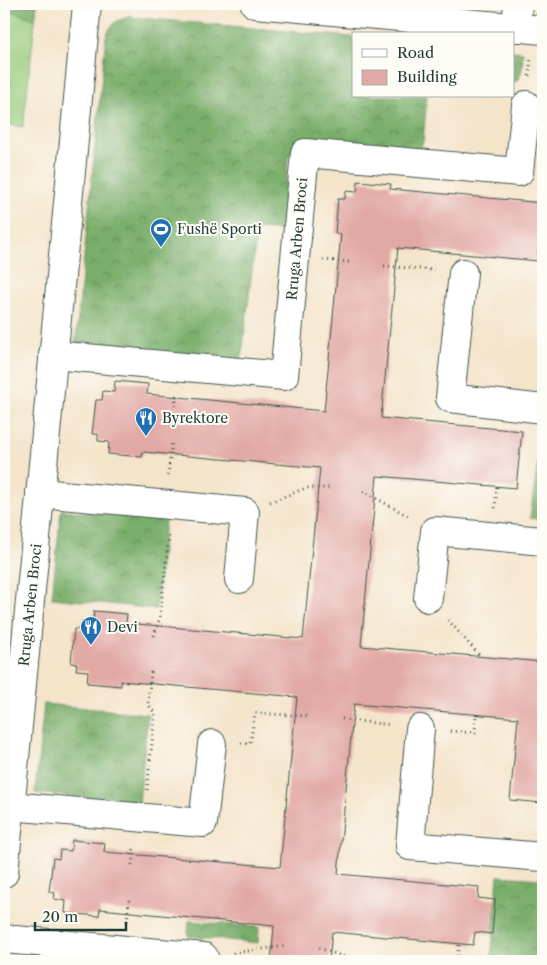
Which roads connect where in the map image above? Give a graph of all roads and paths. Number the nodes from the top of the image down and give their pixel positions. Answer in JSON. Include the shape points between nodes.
{"nodes":[{"id":1,"x":87,"y":4,"type":"edge"},
{"id":2,"x":255,"y":4,"type":"edge"},
{"id":3,"x":517,"y":16,"type":"edge"},
{"id":4,"x":543,"y":30,"type":"edge"},
{"id":5,"x":526,"y":105,"type":"dead end"},
{"id":6,"x":384,"y":266,"type":"dead end"},
{"id":7,"x":463,"y":273,"type":"joint"},
{"id":8,"x":53,"y":355,"type":"junction"},
{"id":9,"x":543,"y":409,"type":"edge"},
{"id":10,"x":172,"y":441,"type":"dead end"},
{"id":11,"x":329,"y":488,"type":"dead end"},
{"id":12,"x":363,"y":490,"type":"dead end"},
{"id":13,"x":40,"y":493,"type":"junction"},
{"id":14,"x":165,"y":505,"type":"junction"},
{"id":15,"x":245,"y":512,"type":"junction"},
{"id":16,"x":434,"y":531,"type":"junction"},
{"id":17,"x":543,"y":541,"type":"edge"},
{"id":18,"x":239,"y":579,"type":"dead end"},
{"id":19,"x":428,"y":598,"type":"joint"},
{"id":20,"x":154,"y":636,"type":"dead end"},
{"id":21,"x":481,"y":657,"type":"dead end"},
{"id":22,"x":151,"y":671,"type":"dead end"},
{"id":23,"x":308,"y":716,"type":"dead end"},
{"id":24,"x":420,"y":729,"type":"dead end"},
{"id":25,"x":212,"y":744,"type":"joint"},
{"id":26,"x":10,"y":806,"type":"junction"},
{"id":27,"x":137,"y":818,"type":"junction"},
{"id":28,"x":543,"y":857,"type":"edge"},
{"id":29,"x":132,"y":865,"type":"dead end"},
{"id":30,"x":4,"y":873,"type":"edge"},
{"id":31,"x":4,"y":939,"type":"edge"},
{"id":32,"x":459,"y":943,"type":"dead end"},
{"id":33,"x":285,"y":946,"type":"dead end"},
{"id":34,"x":319,"y":948,"type":"dead end"},
{"id":35,"x":204,"y":959,"type":"edge"},
{"id":36,"x":356,"y":961,"type":"edge"},
{"id":37,"x":457,"y":961,"type":"edge"}],
"edges":[{"from":1,"to":8,"type":"street","name":"Rruga Arben Broci"},
{"from":2,"to":3,"type":"street"},
{"from":3,"to":4,"type":"street"},
{"from":5,"to":8,"type":"street","name":"Rruga Arben Broci","via":[[519,172],[305,153],[284,376]]},
{"from":6,"to":7,"type":"path"},
{"from":7,"to":9,"type":"street","via":[[450,398]]},
{"from":8,"to":13,"type":"street","name":"Rruga Arben Broci"},
{"from":10,"to":14,"type":"path"},
{"from":11,"to":15,"type":"path","via":[[306,488]]},
{"from":12,"to":16,"type":"path"},
{"from":13,"to":14,"type":"street"},
{"from":13,"to":26,"type":"street","name":"Rruga Arben Broci"},
{"from":14,"to":15,"type":"street"},
{"from":14,"to":20,"type":"path","via":[[170,520],[160,617]]},
{"from":15,"to":18,"type":"street"},
{"from":16,"to":17,"type":"street"},
{"from":16,"to":19,"type":"street"},
{"from":19,"to":21,"type":"path"},
{"from":22,"to":27,"type":"path","via":[[148,704],[155,712],[146,804]]},
{"from":23,"to":25,"type":"path","via":[[255,714],[250,743]]},
{"from":24,"to":28,"type":"street","via":[[410,846]]},
{"from":25,"to":27,"type":"street","via":[[203,823]]},
{"from":26,"to":27,"type":"street"},
{"from":26,"to":30,"type":"street","name":"Rruga Arben Broci"},
{"from":27,"to":29,"type":"path"},
{"from":31,"to":35,"type":"street"},
{"from":32,"to":37,"type":"path"},
{"from":33,"to":35,"type":"path"},
{"from":34,"to":36,"type":"path"}]}
